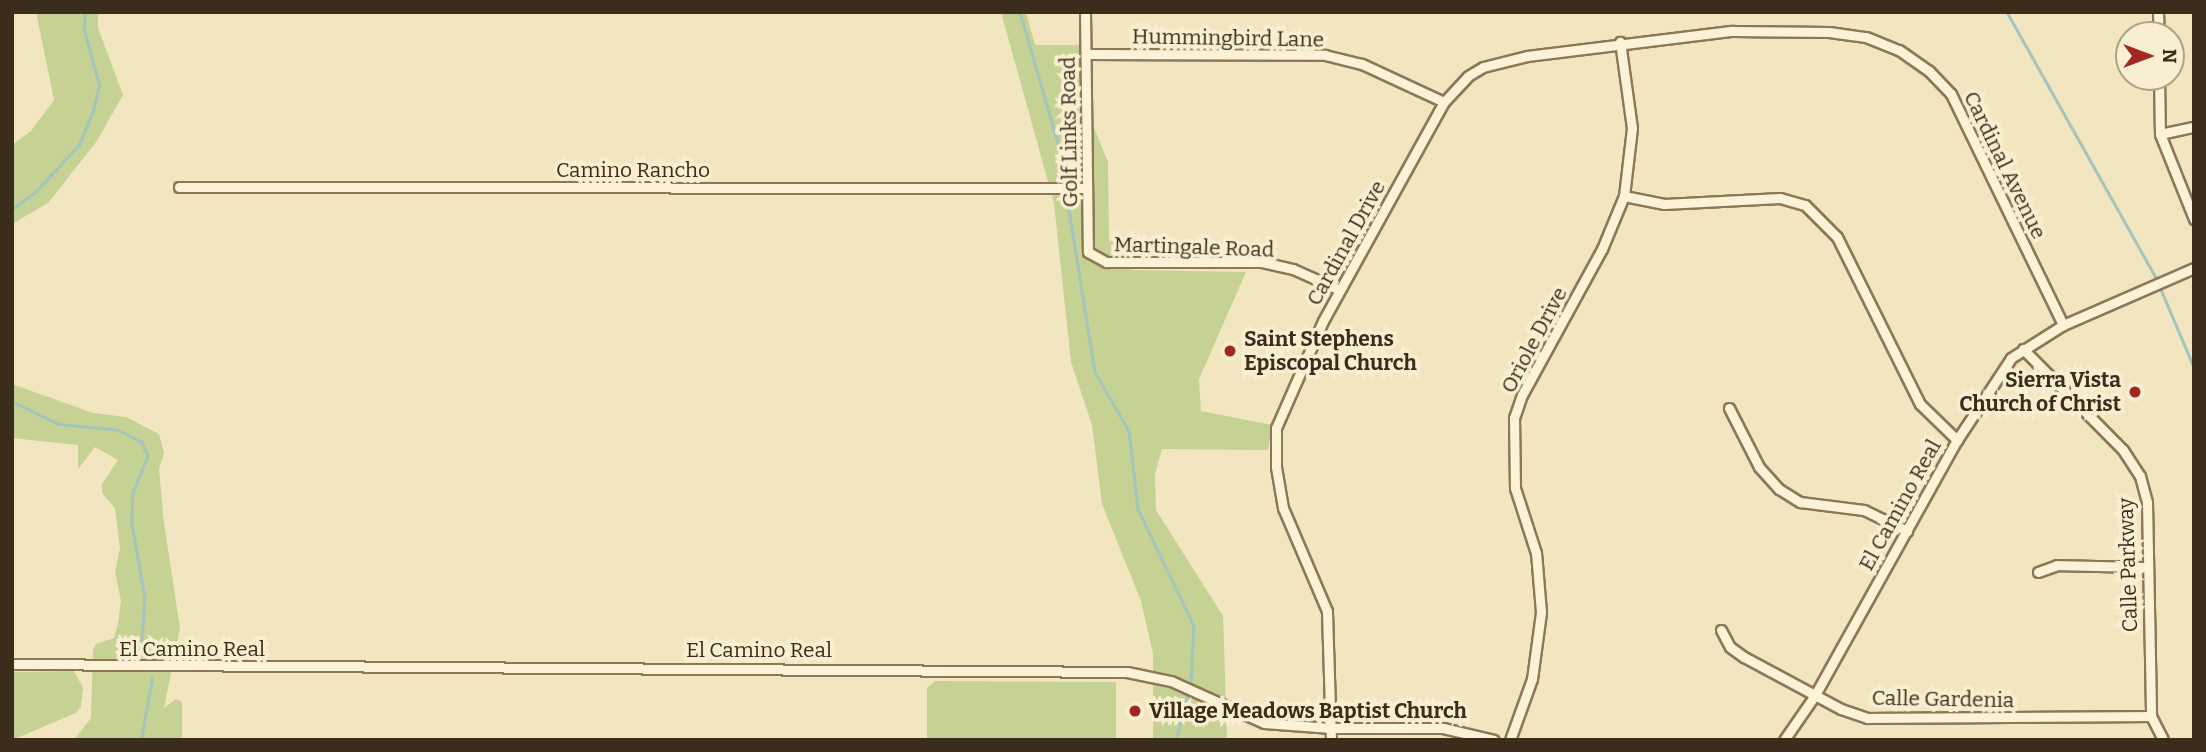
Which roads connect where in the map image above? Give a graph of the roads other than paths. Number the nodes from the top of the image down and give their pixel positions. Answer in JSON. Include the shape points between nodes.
{"nodes":[{"id":1,"x":1085,"y":12,"type":"edge"},
{"id":2,"x":1620,"y":43,"type":"junction"},
{"id":3,"x":1086,"y":54,"type":"junction"},
{"id":4,"x":2159,"y":91,"type":"edge"},
{"id":5,"x":1444,"y":102,"type":"junction"},
{"id":6,"x":2194,"y":127,"type":"edge"},
{"id":7,"x":2160,"y":134,"type":"junction"},
{"id":8,"x":179,"y":187,"type":"dead end"},
{"id":9,"x":1086,"y":188,"type":"junction"},
{"id":10,"x":1624,"y":196,"type":"junction"},
{"id":11,"x":2194,"y":219,"type":"edge"},
{"id":12,"x":1088,"y":252,"type":"joint"},
{"id":13,"x":2194,"y":268,"type":"edge"},
{"id":14,"x":1340,"y":290,"type":"junction"},
{"id":15,"x":2063,"y":325,"type":"junction"},
{"id":16,"x":2023,"y":349,"type":"junction"},
{"id":17,"x":1729,"y":408,"type":"dead end"},
{"id":18,"x":1957,"y":440,"type":"junction"},
{"id":19,"x":1907,"y":531,"type":"junction"},
{"id":20,"x":2148,"y":566,"type":"junction"},
{"id":21,"x":2038,"y":572,"type":"dead end"},
{"id":22,"x":1721,"y":630,"type":"dead end"},
{"id":23,"x":12,"y":664,"type":"edge"},
{"id":24,"x":1815,"y":695,"type":"junction"},
{"id":25,"x":2151,"y":716,"type":"junction"},
{"id":26,"x":1331,"y":728,"type":"junction"},
{"id":27,"x":1331,"y":740,"type":"edge"},
{"id":28,"x":1494,"y":740,"type":"edge"},
{"id":29,"x":1510,"y":740,"type":"edge"},
{"id":30,"x":1784,"y":740,"type":"edge"},
{"id":31,"x":2163,"y":740,"type":"edge"}],
"edges":[{"from":1,"to":3,"type":"street","name":"Golf Links Road"},
{"from":2,"to":5,"type":"street","name":"Cardinal Avenue","via":[[1483,67]]},
{"from":2,"to":10,"type":"street","name":"Oriole Drive","via":[[1632,128]]},
{"from":2,"to":15,"type":"street","name":"Cardinal Avenue","via":[[1732,31],[1829,32],[1866,37],[1899,50],[1951,94]]},
{"from":3,"to":5,"type":"street","name":"Hummingbird Lane","via":[[1325,55],[1362,64]]},
{"from":3,"to":9,"type":"street","name":"Golf Links Road"},
{"from":4,"to":7,"type":"street"},
{"from":5,"to":14,"type":"street","name":"Cardinal Drive"},
{"from":6,"to":7,"type":"street"},
{"from":7,"to":11,"type":"street"},
{"from":8,"to":9,"type":"street","name":"Camino Rancho"},
{"from":9,"to":12,"type":"street","name":"Golf Links Road"},
{"from":10,"to":18,"type":"street","via":[[1664,204],[1780,198],[1805,205],[1838,237],[1920,404]]},
{"from":10,"to":29,"type":"street","name":"Oriole Drive","via":[[1602,249],[1522,395],[1514,418],[1514,477],[1536,553],[1541,612],[1532,679]]},
{"from":12,"to":14,"type":"street","name":"Martingale Road","via":[[1106,262],[1262,262],[1293,268]]},
{"from":13,"to":15,"type":"street","name":"El Camino Real"},
{"from":14,"to":26,"type":"street","name":"Cardinal Drive","via":[[1281,409],[1275,452],[1283,508],[1327,611]]},
{"from":15,"to":16,"type":"street","name":"El Camino Real"},
{"from":16,"to":18,"type":"street","name":"El Camino Real","via":[[1999,372]]},
{"from":16,"to":20,"type":"street","name":"Calle Parkway","via":[[2123,450],[2140,476],[2147,502]]},
{"from":17,"to":19,"type":"street","via":[[1759,467],[1779,489],[1800,502],[1864,510]]},
{"from":18,"to":19,"type":"street","name":"El Camino Real"},
{"from":19,"to":24,"type":"street","name":"El Camino Real"},
{"from":20,"to":21,"type":"street","via":[[2057,565]]},
{"from":20,"to":25,"type":"street","name":"Calle Parkway"},
{"from":22,"to":24,"type":"street","name":"Calle Gardenia","via":[[1730,647],[1744,657]]},
{"from":23,"to":26,"type":"street","name":"El Camino Real","via":[[1127,672],[1186,689],[1264,723]]},
{"from":24,"to":25,"type":"street","name":"Calle Gardenia","via":[[1867,718]]},
{"from":24,"to":30,"type":"street","name":"El Camino Real"},
{"from":25,"to":31,"type":"street","name":"Calle Parkway"},
{"from":26,"to":27,"type":"street","name":"Cardinal Drive"},
{"from":26,"to":28,"type":"street","name":"El Camino Real","via":[[1443,728]]}]}
